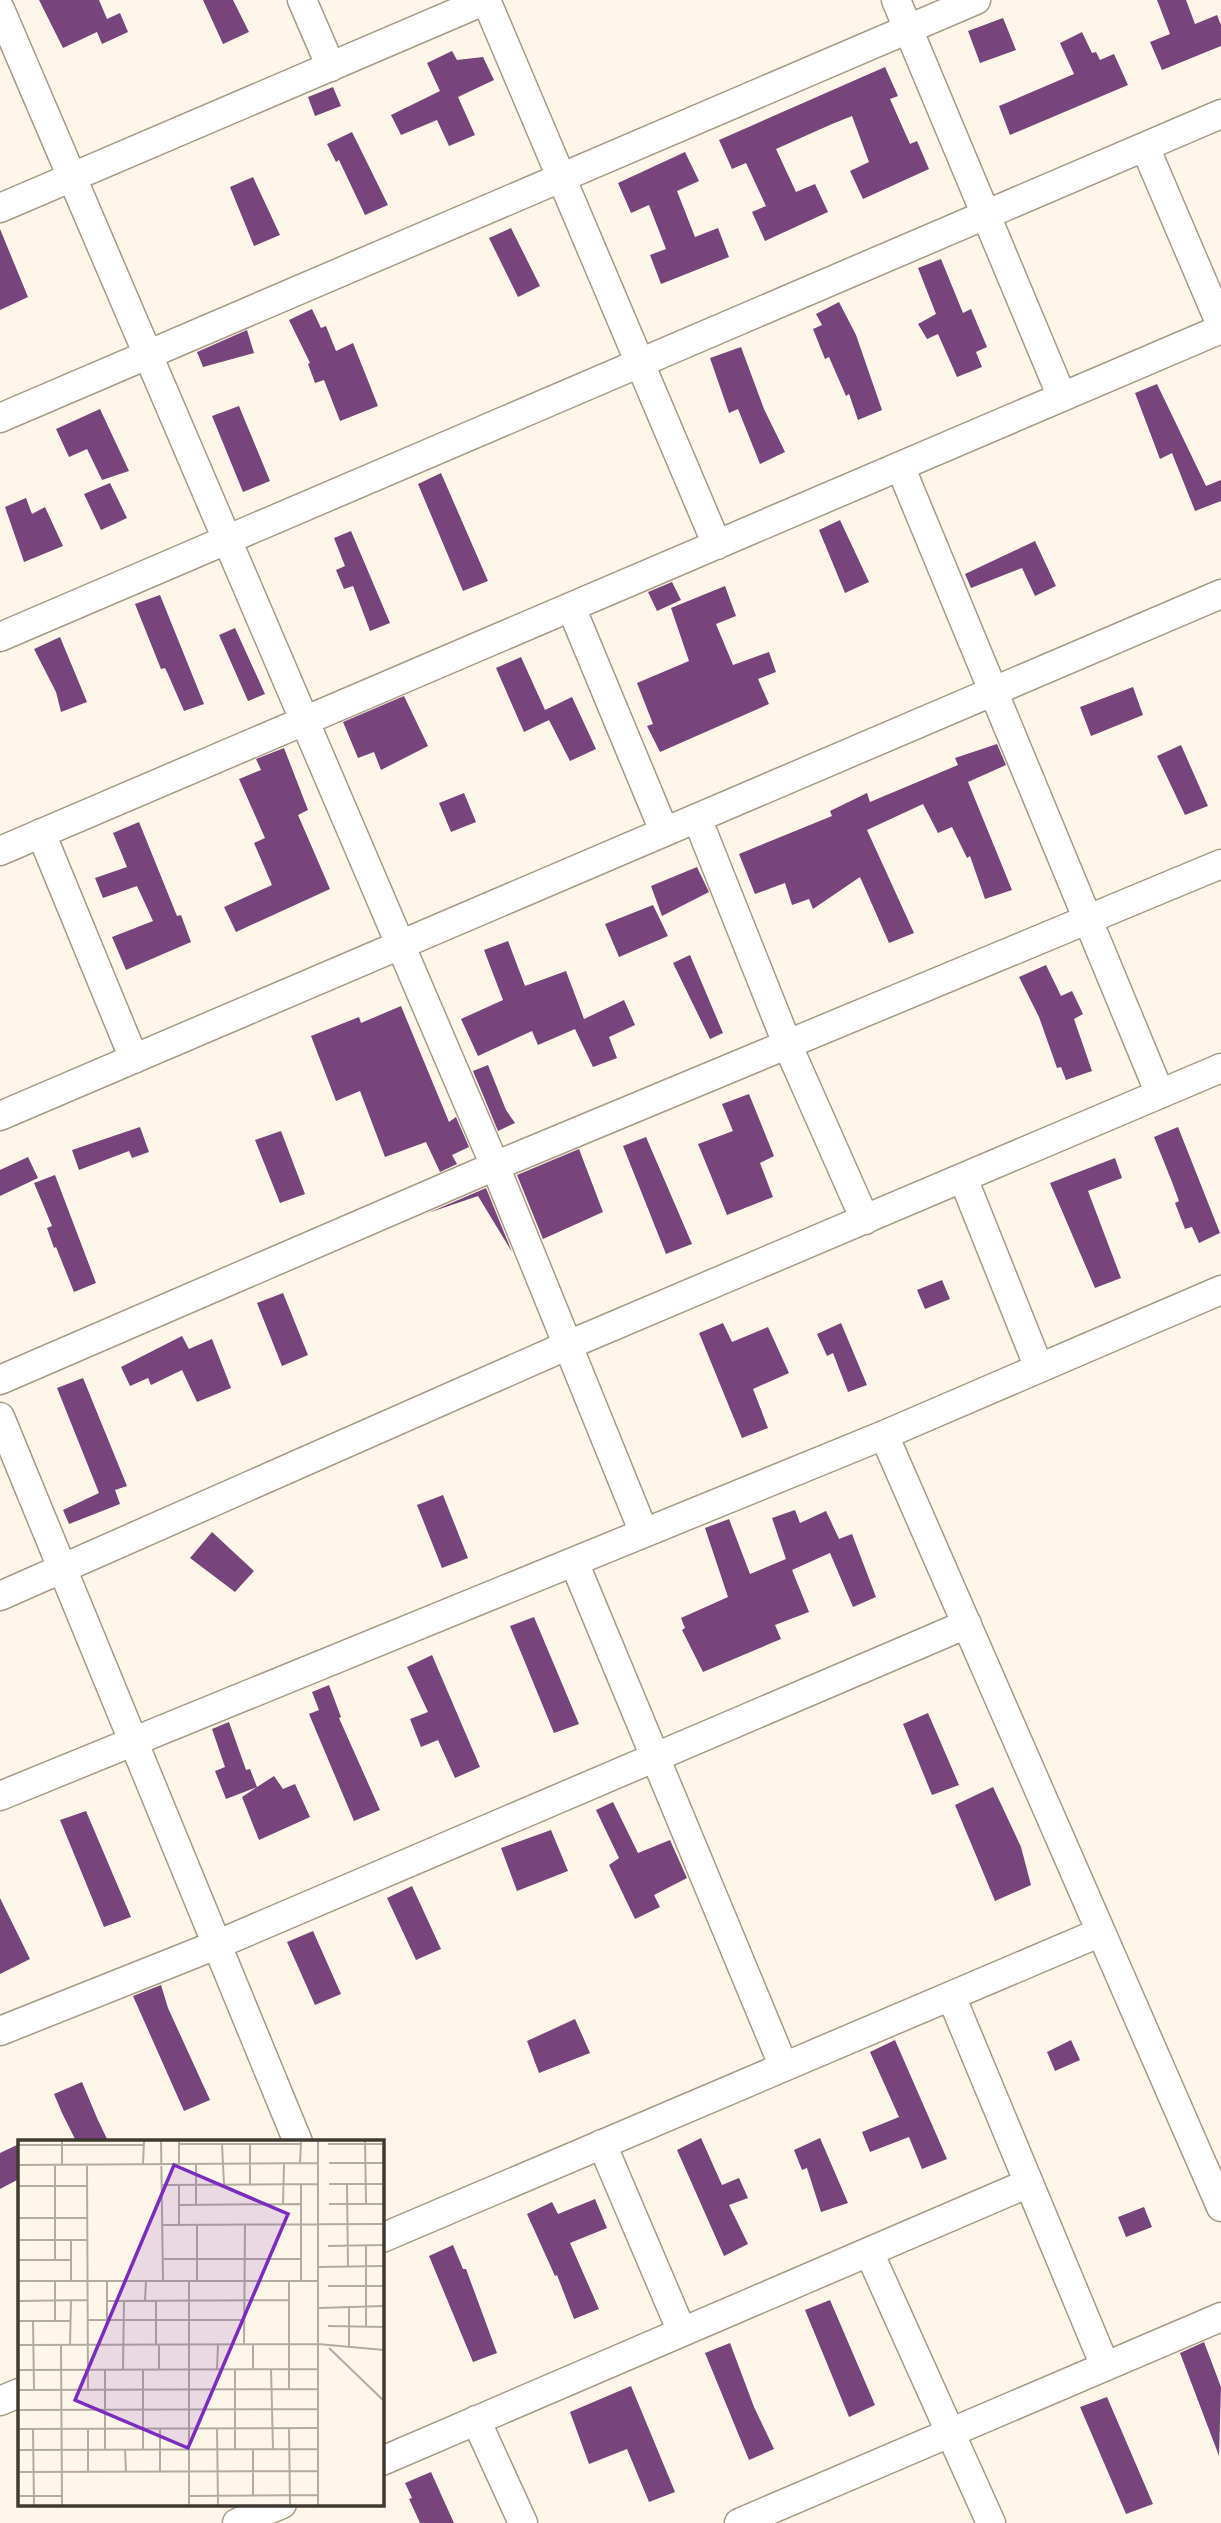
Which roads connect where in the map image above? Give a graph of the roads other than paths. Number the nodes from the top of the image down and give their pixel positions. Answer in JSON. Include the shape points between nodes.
{"nodes":[{"id":1,"x":302,"y":0,"type":"edge"},
{"id":2,"x":486,"y":0,"type":"edge"},
{"id":3,"x":896,"y":0,"type":"edge"},
{"id":4,"x":976,"y":0,"type":"edge"},
{"id":5,"x":0,"y":9,"type":"edge"},
{"id":6,"x":908,"y":29,"type":"junction"},
{"id":7,"x":331,"y":67,"type":"junction"},
{"id":8,"x":1221,"y":114,"type":"edge"},
{"id":9,"x":1145,"y":147,"type":"junction"},
{"id":10,"x":72,"y":177,"type":"junction"},
{"id":11,"x":561,"y":178,"type":"junction"},
{"id":12,"x":0,"y":208,"type":"edge"},
{"id":13,"x":986,"y":215,"type":"junction"},
{"id":14,"x":1221,"y":327,"type":"edge"},
{"id":15,"x":149,"y":355,"type":"junction"},
{"id":16,"x":640,"y":363,"type":"junction"},
{"id":17,"x":1062,"y":397,"type":"junction"},
{"id":18,"x":0,"y":418,"type":"edge"},
{"id":19,"x":900,"y":466,"type":"junction"},
{"id":20,"x":228,"y":540,"type":"junction"},
{"id":21,"x":717,"y":545,"type":"junction"},
{"id":22,"x":1221,"y":594,"type":"edge"},
{"id":23,"x":571,"y":607,"type":"junction"},
{"id":24,"x":0,"y":637,"type":"edge"},
{"id":25,"x":995,"y":691,"type":"junction"},
{"id":26,"x":305,"y":720,"type":"junction"},
{"id":27,"x":696,"y":818,"type":"junction"},
{"id":28,"x":664,"y":831,"type":"junction"},
{"id":29,"x":41,"y":833,"type":"junction"},
{"id":30,"x":0,"y":850,"type":"edge"},
{"id":31,"x":1221,"y":864,"type":"edge"},
{"id":32,"x":1087,"y":919,"type":"junction"},
{"id":33,"x":401,"y":944,"type":"junction"},
{"id":34,"x":788,"y":1046,"type":"junction"},
{"id":35,"x":134,"y":1059,"type":"junction"},
{"id":36,"x":1221,"y":1068,"type":"edge"},
{"id":37,"x":1160,"y":1094,"type":"junction"},
{"id":38,"x":0,"y":1116,"type":"edge"},
{"id":39,"x":495,"y":1166,"type":"junction"},
{"id":40,"x":963,"y":1178,"type":"junction"},
{"id":41,"x":865,"y":1220,"type":"junction"},
{"id":42,"x":1221,"y":1290,"type":"edge"},
{"id":43,"x":566,"y":1346,"type":"junction"},
{"id":44,"x":1039,"y":1368,"type":"junction"},
{"id":45,"x":0,"y":1380,"type":"edge"},
{"id":46,"x":0,"y":1417,"type":"edge"},
{"id":47,"x":884,"y":1435,"type":"junction"},
{"id":48,"x":644,"y":1533,"type":"junction"},
{"id":49,"x":574,"y":1562,"type":"junction"},
{"id":50,"x":63,"y":1570,"type":"junction"},
{"id":51,"x":0,"y":1596,"type":"edge"},
{"id":52,"x":967,"y":1624,"type":"junction"},
{"id":53,"x":131,"y":1742,"type":"junction"},
{"id":54,"x":657,"y":1757,"type":"junction"},
{"id":55,"x":0,"y":1796,"type":"edge"},
{"id":56,"x":1101,"y":1932,"type":"junction"},
{"id":57,"x":216,"y":1945,"type":"junction"},
{"id":58,"x":951,"y":1996,"type":"junction"},
{"id":59,"x":0,"y":2031,"type":"edge"},
{"id":60,"x":783,"y":2065,"type":"junction"},
{"id":61,"x":298,"y":2140,"type":"edge"},
{"id":62,"x":602,"y":2144,"type":"junction"},
{"id":63,"x":1029,"y":2183,"type":"junction"},
{"id":64,"x":1221,"y":2207,"type":"edge"},
{"id":65,"x":383,"y":2238,"type":"edge"},
{"id":66,"x":869,"y":2252,"type":"junction"},
{"id":67,"x":1221,"y":2317,"type":"edge"},
{"id":68,"x":681,"y":2332,"type":"junction"},
{"id":69,"x":1105,"y":2366,"type":"junction"},
{"id":70,"x":18,"y":2393,"type":"edge"},
{"id":71,"x":0,"y":2401,"type":"edge"},
{"id":72,"x":476,"y":2420,"type":"junction"},
{"id":73,"x":950,"y":2432,"type":"junction"},
{"id":74,"x":383,"y":2461,"type":"edge"},
{"id":75,"x":275,"y":2506,"type":"edge"},
{"id":76,"x":237,"y":2523,"type":"edge"},
{"id":77,"x":523,"y":2523,"type":"edge"},
{"id":78,"x":739,"y":2523,"type":"edge"},
{"id":79,"x":991,"y":2523,"type":"edge"}],
"edges":[{"from":1,"to":7,"type":"street"},
{"from":2,"to":7,"type":"street"},
{"from":2,"to":11,"type":"street"},
{"from":3,"to":6,"type":"street"},
{"from":4,"to":6,"type":"street"},
{"from":5,"to":10,"type":"street"},
{"from":6,"to":11,"type":"street"},
{"from":6,"to":13,"type":"street"},
{"from":7,"to":10,"type":"street"},
{"from":8,"to":9,"type":"street"},
{"from":9,"to":13,"type":"street"},
{"from":9,"to":14,"type":"street"},
{"from":10,"to":12,"type":"street"},
{"from":10,"to":15,"type":"street"},
{"from":11,"to":15,"type":"street"},
{"from":11,"to":16,"type":"street"},
{"from":13,"to":16,"type":"street"},
{"from":13,"to":17,"type":"street"},
{"from":14,"to":17,"type":"street"},
{"from":15,"to":18,"type":"street"},
{"from":15,"to":20,"type":"street"},
{"from":16,"to":20,"type":"street"},
{"from":16,"to":21,"type":"street"},
{"from":17,"to":19,"type":"street"},
{"from":19,"to":21,"type":"street"},
{"from":19,"to":25,"type":"street"},
{"from":20,"to":24,"type":"street"},
{"from":20,"to":26,"type":"street"},
{"from":21,"to":23,"type":"street"},
{"from":22,"to":25,"type":"street"},
{"from":23,"to":26,"type":"street"},
{"from":23,"to":28,"type":"street"},
{"from":25,"to":27,"type":"street"},
{"from":25,"to":32,"type":"street"},
{"from":26,"to":29,"type":"street"},
{"from":26,"to":33,"type":"street"},
{"from":27,"to":28,"type":"street"},
{"from":27,"to":34,"type":"street"},
{"from":28,"to":33,"type":"street"},
{"from":29,"to":30,"type":"street"},
{"from":29,"to":35,"type":"street"},
{"from":31,"to":32,"type":"street"},
{"from":32,"to":34,"type":"street"},
{"from":32,"to":37,"type":"street"},
{"from":33,"to":35,"type":"street"},
{"from":33,"to":39,"type":"street"},
{"from":34,"to":39,"type":"street"},
{"from":34,"to":41,"type":"street"},
{"from":35,"to":38,"type":"street"},
{"from":36,"to":37,"type":"street"},
{"from":37,"to":40,"type":"street"},
{"from":39,"to":43,"type":"street"},
{"from":39,"to":45,"type":"street"},
{"from":40,"to":41,"type":"street"},
{"from":40,"to":44,"type":"street"},
{"from":41,"to":43,"type":"street"},
{"from":42,"to":44,"type":"street"},
{"from":43,"to":48,"type":"street"},
{"from":43,"to":50,"type":"street"},
{"from":44,"to":47,"type":"street"},
{"from":46,"to":50,"type":"street"},
{"from":47,"to":48,"type":"street"},
{"from":47,"to":52,"type":"street"},
{"from":48,"to":49,"type":"street"},
{"from":49,"to":53,"type":"street"},
{"from":49,"to":54,"type":"street"},
{"from":50,"to":51,"type":"street"},
{"from":50,"to":53,"type":"street"},
{"from":52,"to":54,"type":"street"},
{"from":52,"to":56,"type":"street"},
{"from":53,"to":55,"type":"street"},
{"from":53,"to":57,"type":"street"},
{"from":54,"to":57,"type":"street"},
{"from":54,"to":60,"type":"street"},
{"from":56,"to":58,"type":"street"},
{"from":56,"to":64,"type":"street"},
{"from":57,"to":59,"type":"street"},
{"from":57,"to":61,"type":"street"},
{"from":58,"to":60,"type":"street"},
{"from":58,"to":63,"type":"street"},
{"from":60,"to":62,"type":"street"},
{"from":62,"to":65,"type":"street"},
{"from":62,"to":68,"type":"street"},
{"from":63,"to":66,"type":"street"},
{"from":63,"to":69,"type":"street"},
{"from":66,"to":68,"type":"street"},
{"from":66,"to":73,"type":"street"},
{"from":67,"to":69,"type":"street"},
{"from":68,"to":72,"type":"street"},
{"from":69,"to":73,"type":"street"},
{"from":70,"to":71,"type":"street"},
{"from":72,"to":74,"type":"street"},
{"from":72,"to":77,"type":"street"},
{"from":73,"to":78,"type":"street"},
{"from":73,"to":79,"type":"street"},
{"from":75,"to":76,"type":"street"}]}
